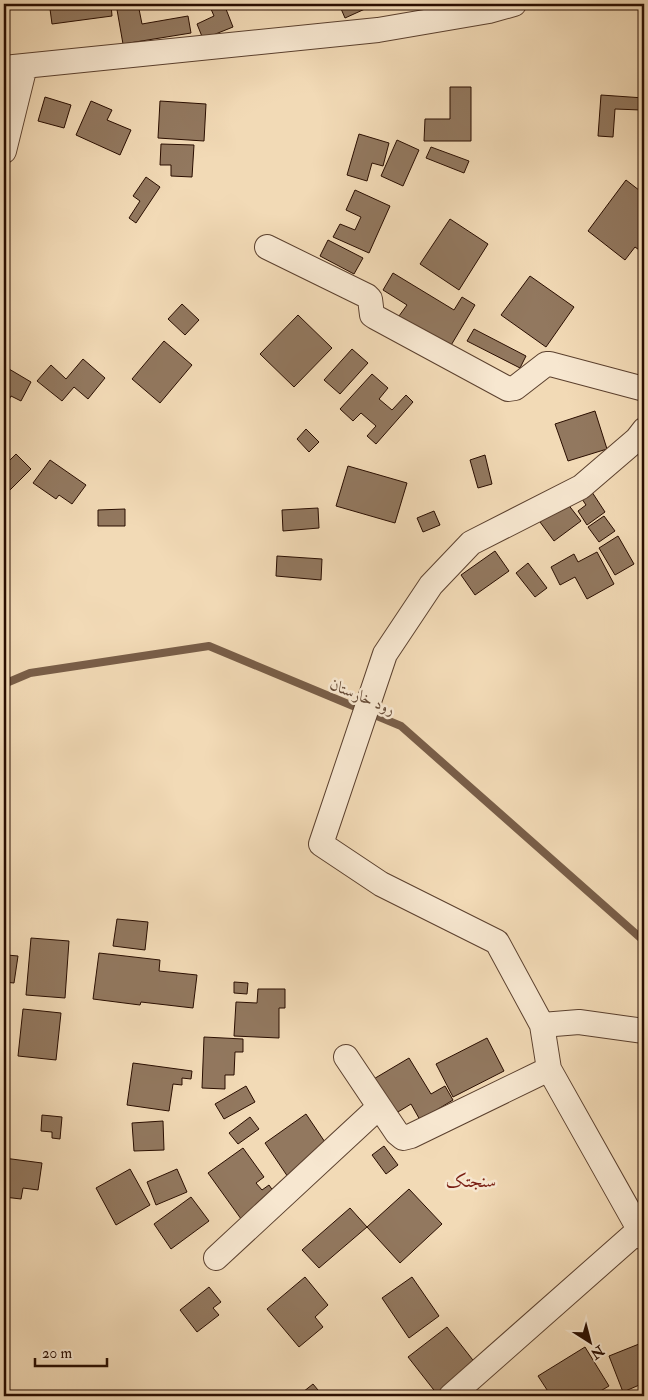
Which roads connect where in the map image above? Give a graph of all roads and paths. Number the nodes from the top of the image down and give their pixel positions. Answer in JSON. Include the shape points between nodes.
{"nodes":[{"id":1,"x":514,"y":4,"type":"edge"},
{"id":2,"x":14,"y":67,"type":"edge"},
{"id":3,"x":4,"y":151,"type":"edge"},
{"id":4,"x":267,"y":247,"type":"dead end"},
{"id":5,"x":644,"y":389,"type":"edge"},
{"id":6,"x":644,"y":430,"type":"edge"},
{"id":7,"x":542,"y":1025,"type":"junction"},
{"id":8,"x":644,"y":1031,"type":"edge"},
{"id":9,"x":346,"y":1057,"type":"dead end"},
{"id":10,"x":548,"y":1069,"type":"junction"},
{"id":11,"x":379,"y":1106,"type":"junction"},
{"id":12,"x":641,"y":1234,"type":"edge"},
{"id":13,"x":216,"y":1258,"type":"dead end"},
{"id":14,"x":451,"y":1396,"type":"edge"}],
"edges":[{"from":1,"to":2,"type":"street","via":[[378,30]]},
{"from":2,"to":3,"type":"street"},
{"from":4,"to":5,"type":"street","via":[[367,296],[375,317],[508,390],[546,364]]},
{"from":6,"to":7,"type":"street","via":[[581,487],[471,543],[431,585],[385,654],[321,844],[381,884],[497,942]]},
{"from":7,"to":8,"type":"street","via":[[579,1022]]},
{"from":7,"to":10,"type":"street"},
{"from":9,"to":11,"type":"street"},
{"from":10,"to":11,"type":"street","via":[[403,1138]]},
{"from":10,"to":12,"type":"street"},
{"from":11,"to":13,"type":"street"},
{"from":12,"to":14,"type":"street"}]}
